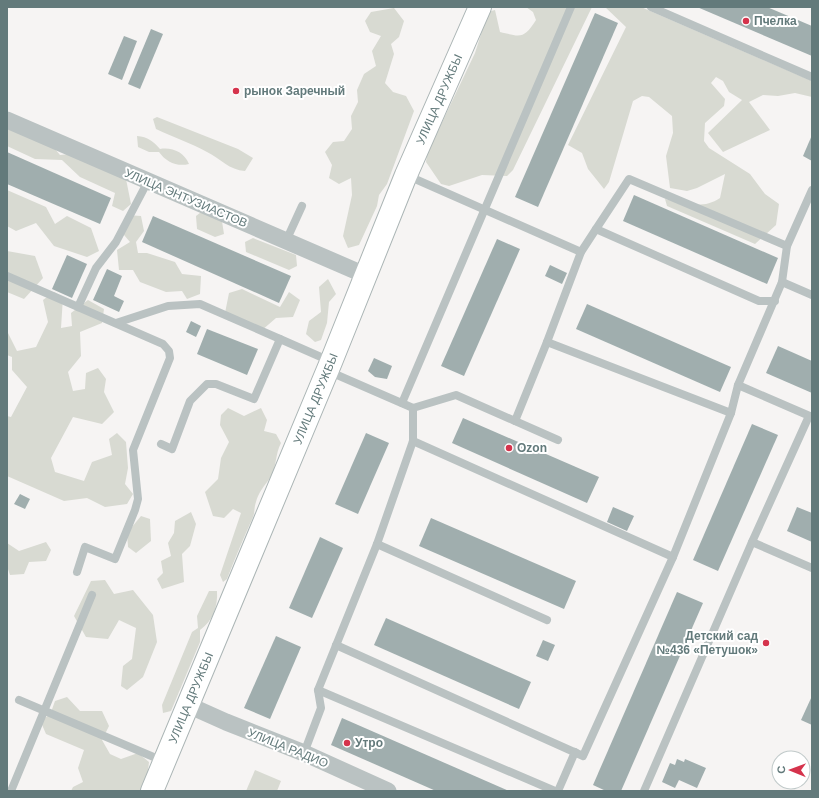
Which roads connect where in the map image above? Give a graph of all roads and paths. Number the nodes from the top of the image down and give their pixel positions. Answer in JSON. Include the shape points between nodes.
{"nodes":[{"id":1,"x":480,"y":7,"type":"edge"},
{"id":2,"x":571,"y":7,"type":"edge"},
{"id":3,"x":651,"y":7,"type":"edge"},
{"id":4,"x":812,"y":77,"type":"edge"},
{"id":5,"x":7,"y":120,"type":"edge"},
{"id":6,"x":406,"y":175,"type":"junction"},
{"id":7,"x":148,"y":181,"type":"junction"},
{"id":8,"x":812,"y":190,"type":"edge"},
{"id":9,"x":302,"y":206,"type":"dead end"},
{"id":10,"x":484,"y":209,"type":"junction"},
{"id":11,"x":596,"y":229,"type":"junction"},
{"id":12,"x":286,"y":241,"type":"junction"},
{"id":13,"x":787,"y":246,"type":"junction"},
{"id":14,"x":581,"y":252,"type":"junction"},
{"id":15,"x":365,"y":275,"type":"junction"},
{"id":16,"x":7,"y":276,"type":"edge"},
{"id":17,"x":782,"y":282,"type":"junction"},
{"id":18,"x":812,"y":295,"type":"edge"},
{"id":19,"x":775,"y":301,"type":"junction"},
{"id":20,"x":78,"y":307,"type":"junction"},
{"id":21,"x":116,"y":323,"type":"junction"},
{"id":22,"x":280,"y":339,"type":"junction"},
{"id":23,"x":547,"y":342,"type":"junction"},
{"id":24,"x":329,"y":366,"type":"junction"},
{"id":25,"x":738,"y":385,"type":"junction"},
{"id":26,"x":402,"y":403,"type":"junction"},
{"id":27,"x":413,"y":408,"type":"junction"},
{"id":28,"x":731,"y":413,"type":"junction"},
{"id":29,"x":810,"y":417,"type":"edge"},
{"id":30,"x":515,"y":421,"type":"junction"},
{"id":31,"x":558,"y":440,"type":"dead end"},
{"id":32,"x":413,"y":441,"type":"junction"},
{"id":33,"x":161,"y":444,"type":"dead end"},
{"id":34,"x":752,"y":542,"type":"junction"},
{"id":35,"x":377,"y":544,"type":"junction"},
{"id":36,"x":673,"y":557,"type":"junction"},
{"id":37,"x":812,"y":568,"type":"edge"},
{"id":38,"x":77,"y":572,"type":"dead end"},
{"id":39,"x":92,"y":595,"type":"dead end"},
{"id":40,"x":547,"y":620,"type":"dead end"},
{"id":41,"x":336,"y":645,"type":"junction"},
{"id":42,"x":318,"y":690,"type":"junction"},
{"id":43,"x":19,"y":700,"type":"dead end"},
{"id":44,"x":188,"y":705,"type":"junction"},
{"id":45,"x":44,"y":712,"type":"junction"},
{"id":46,"x":575,"y":752,"type":"junction"},
{"id":47,"x":304,"y":753,"type":"junction"},
{"id":48,"x":164,"y":762,"type":"junction"},
{"id":49,"x":11,"y":791,"type":"edge"},
{"id":50,"x":152,"y":791,"type":"edge"},
{"id":51,"x":388,"y":791,"type":"edge"},
{"id":52,"x":557,"y":791,"type":"edge"},
{"id":53,"x":644,"y":791,"type":"edge"}],
"edges":[{"from":1,"to":6,"type":"street","name":"УЛИЦА ДРУЖБЫ"},
{"from":2,"to":10,"type":"lane"},
{"from":3,"to":4,"type":"lane"},
{"from":5,"to":7,"type":"street","name":"УЛИЦА ЭНТУЗИАСТОВ"},
{"from":6,"to":10,"type":"lane"},
{"from":6,"to":15,"type":"street","name":"УЛИЦА ДРУЖБЫ"},
{"from":7,"to":12,"type":"street","name":"УЛИЦА ЭНТУЗИАСТОВ"},
{"from":7,"to":20,"type":"lane","via":[[116,242],[96,268]]},
{"from":8,"to":13,"type":"lane"},
{"from":9,"to":12,"type":"lane"},
{"from":10,"to":14,"type":"lane"},
{"from":10,"to":26,"type":"lane"},
{"from":11,"to":13,"type":"lane","via":[[629,179]]},
{"from":11,"to":14,"type":"lane"},
{"from":11,"to":19,"type":"lane","via":[[759,301]]},
{"from":12,"to":15,"type":"street","name":"УЛИЦА ЭНТУЗИАСТОВ"},
{"from":13,"to":17,"type":"lane"},
{"from":14,"to":23,"type":"lane"},
{"from":15,"to":24,"type":"street","name":"УЛИЦА ДРУЖБЫ"},
{"from":16,"to":20,"type":"lane"},
{"from":17,"to":18,"type":"lane"},
{"from":17,"to":19,"type":"lane"},
{"from":19,"to":25,"type":"lane"},
{"from":20,"to":21,"type":"lane"},
{"from":21,"to":22,"type":"lane","via":[[168,306],[200,304]]},
{"from":21,"to":38,"type":"lane","via":[[164,344],[170,358],[133,450],[138,499],[115,559],[85,547]]},
{"from":22,"to":24,"type":"lane"},
{"from":22,"to":33,"type":"lane","via":[[254,399],[216,384],[207,384],[190,402],[172,449]]},
{"from":23,"to":28,"type":"lane"},
{"from":23,"to":30,"type":"lane"},
{"from":24,"to":26,"type":"lane"},
{"from":24,"to":44,"type":"street","name":"УЛИЦА ДРУЖБЫ"},
{"from":25,"to":28,"type":"lane"},
{"from":25,"to":29,"type":"lane"},
{"from":26,"to":27,"type":"lane"},
{"from":27,"to":30,"type":"lane","via":[[456,395]]},
{"from":27,"to":32,"type":"lane"},
{"from":28,"to":36,"type":"lane"},
{"from":29,"to":34,"type":"lane"},
{"from":30,"to":31,"type":"lane"},
{"from":32,"to":35,"type":"lane"},
{"from":32,"to":36,"type":"lane"},
{"from":34,"to":37,"type":"lane"},
{"from":34,"to":53,"type":"lane"},
{"from":35,"to":40,"type":"lane"},
{"from":35,"to":41,"type":"lane"},
{"from":36,"to":46,"type":"lane","via":[[583,756]]},
{"from":39,"to":45,"type":"lane"},
{"from":41,"to":42,"type":"lane"},
{"from":41,"to":46,"type":"lane"},
{"from":42,"to":47,"type":"lane","via":[[321,708]]},
{"from":42,"to":52,"type":"lane"},
{"from":43,"to":45,"type":"lane"},
{"from":44,"to":47,"type":"street","name":"УЛИЦА РАДИО"},
{"from":44,"to":48,"type":"street","name":"УЛИЦА ДРУЖБЫ"},
{"from":45,"to":48,"type":"lane"},
{"from":45,"to":49,"type":"lane"},
{"from":46,"to":52,"type":"lane"},
{"from":47,"to":51,"type":"street","name":"УЛИЦА РАДИО"},
{"from":48,"to":50,"type":"street","name":"УЛИЦА ДРУЖБЫ"}]}
